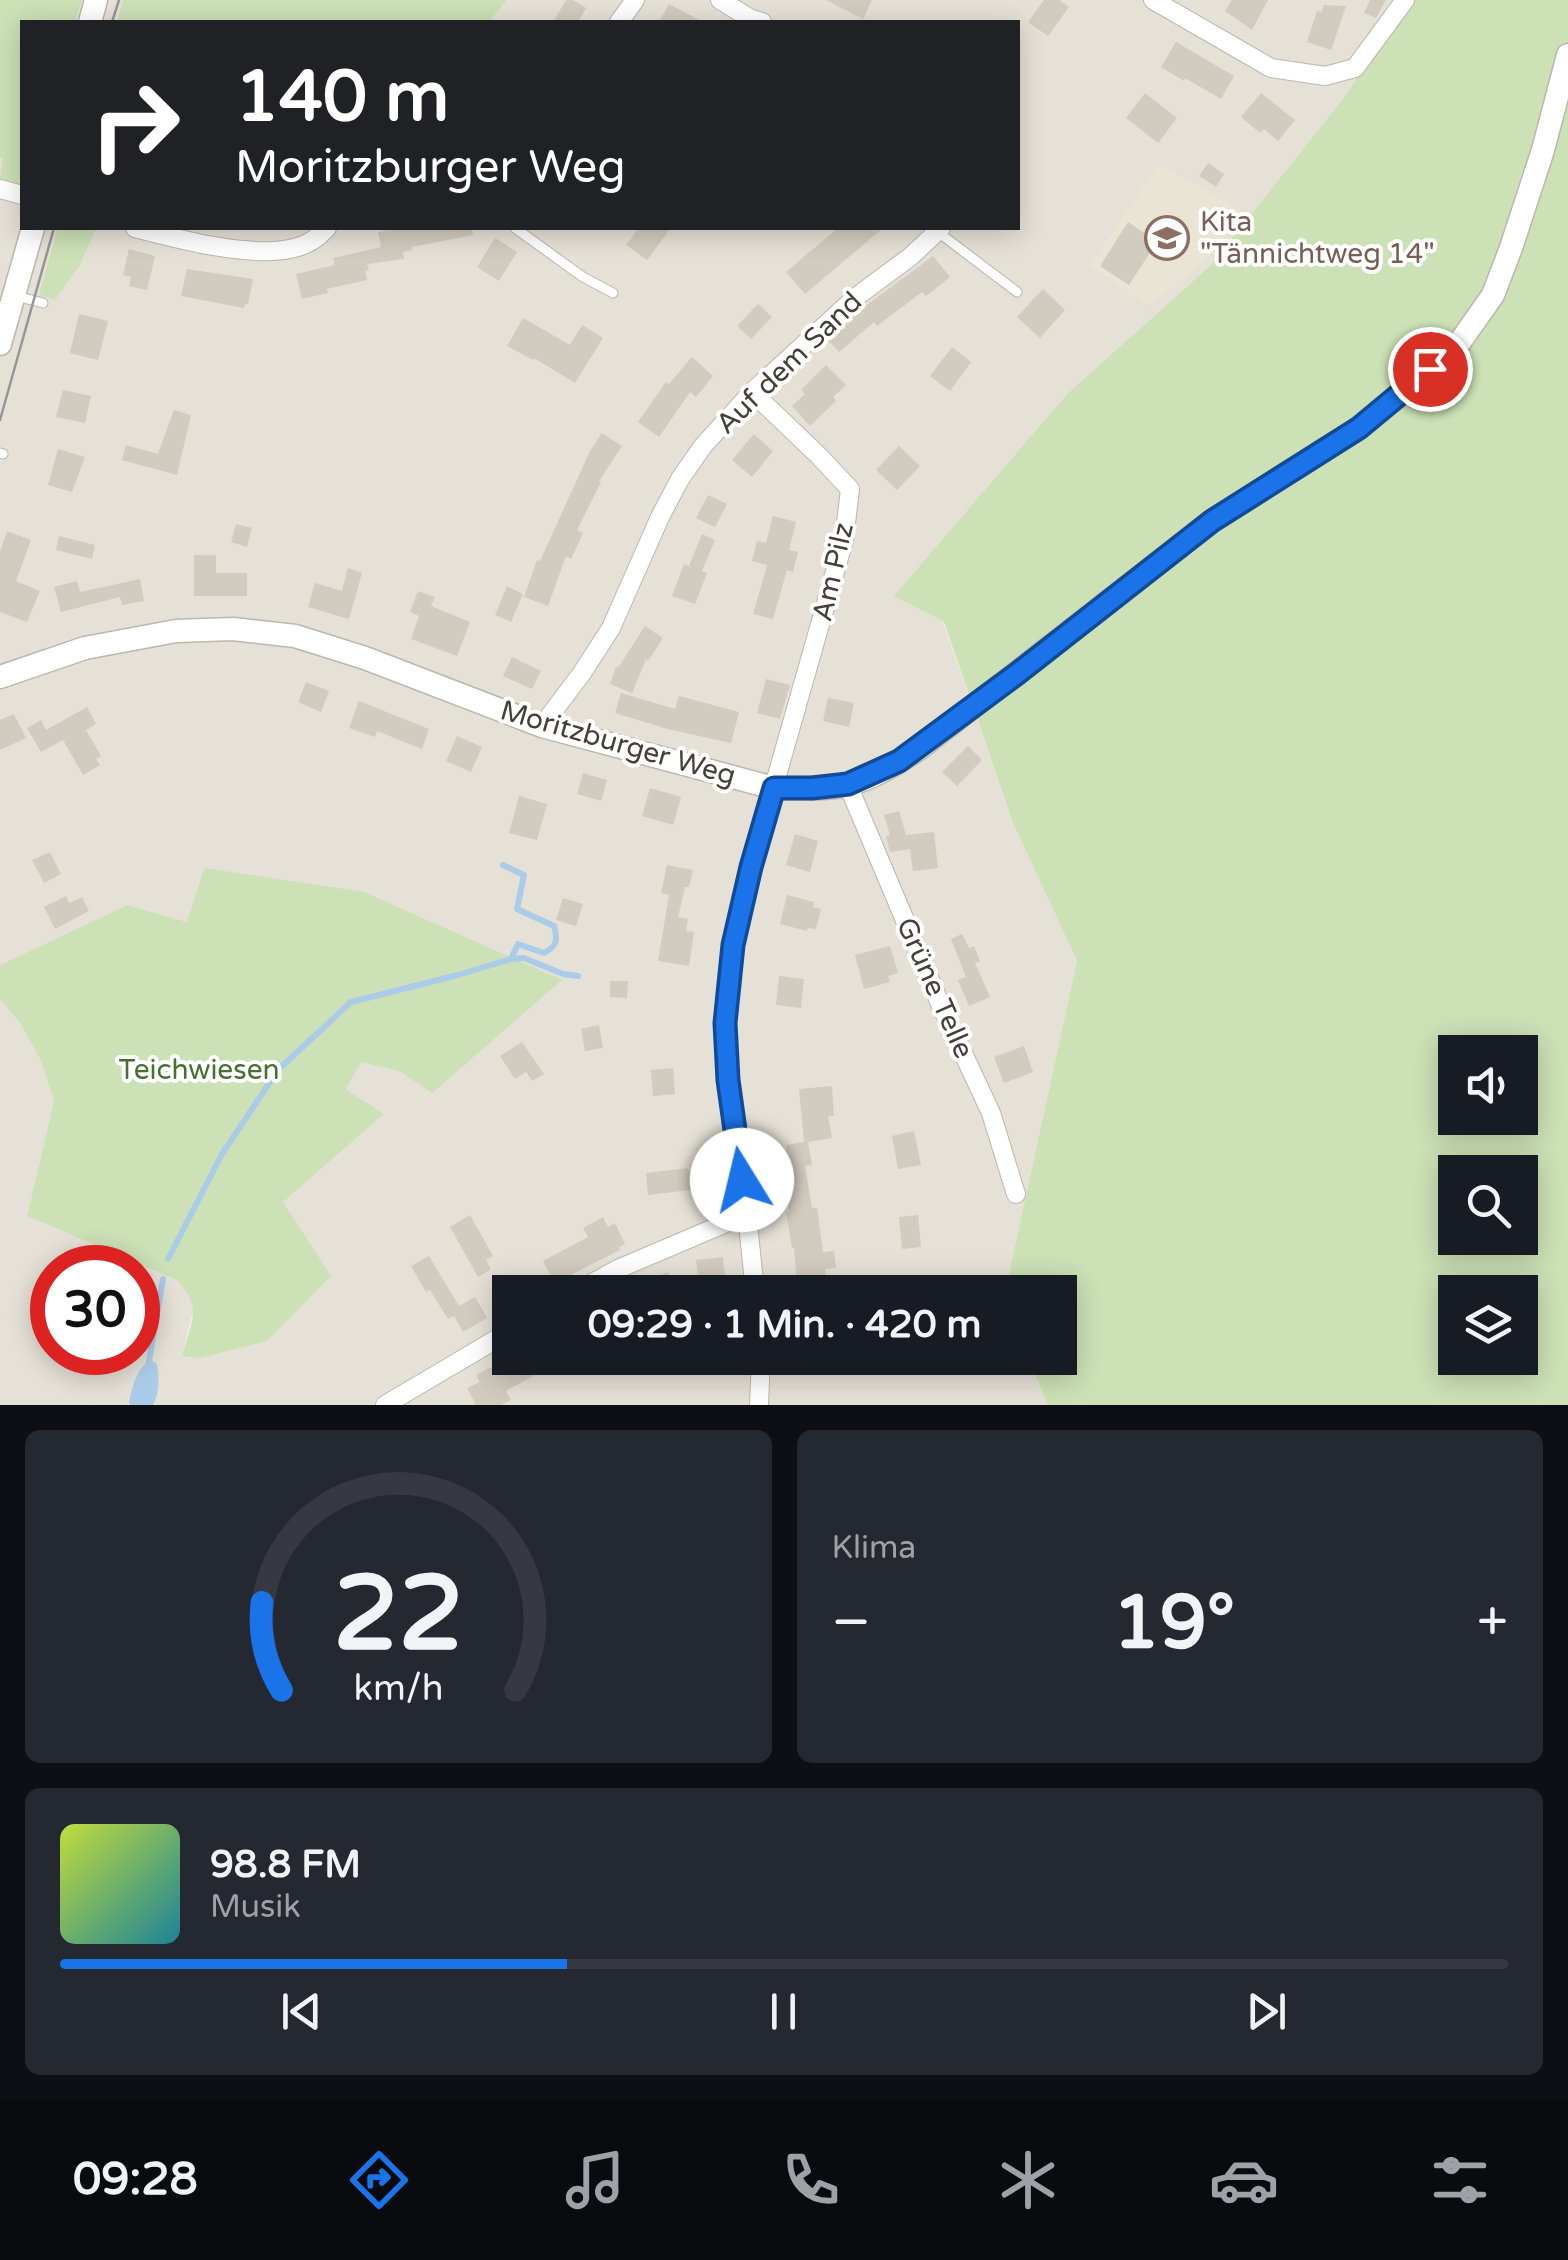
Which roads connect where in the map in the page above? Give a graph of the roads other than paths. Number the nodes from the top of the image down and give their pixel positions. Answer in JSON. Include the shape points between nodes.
{"nodes":[{"id":1,"x":720,"y":0,"type":"edge"},
{"id":2,"x":1153,"y":0,"type":"edge"},
{"id":3,"x":1405,"y":0,"type":"edge"},
{"id":4,"x":754,"y":20,"type":"edge"},
{"id":5,"x":1568,"y":55,"type":"edge"},
{"id":6,"x":32,"y":230,"type":"edge"},
{"id":7,"x":143,"y":230,"type":"edge"},
{"id":8,"x":325,"y":230,"type":"edge"},
{"id":9,"x":517,"y":230,"type":"edge"},
{"id":10,"x":939,"y":230,"type":"edge"},
{"id":11,"x":1017,"y":292,"type":"dead end"},
{"id":12,"x":612,"y":294,"type":"dead end"},
{"id":13,"x":14,"y":295,"type":"junction"},
{"id":14,"x":43,"y":303,"type":"dead end"},
{"id":15,"x":0,"y":344,"type":"edge"},
{"id":16,"x":752,"y":392,"type":"junction"},
{"id":17,"x":0,"y":677,"type":"edge"},
{"id":18,"x":542,"y":726,"type":"junction"},
{"id":19,"x":848,"y":784,"type":"junction"},
{"id":20,"x":774,"y":788,"type":"junction"},
{"id":21,"x":1016,"y":1194,"type":"dead end"},
{"id":22,"x":748,"y":1214,"type":"junction"},
{"id":23,"x":606,"y":1275,"type":"edge"},
{"id":24,"x":754,"y":1275,"type":"edge"},
{"id":25,"x":492,"y":1342,"type":"edge"},
{"id":26,"x":760,"y":1375,"type":"edge"},
{"id":27,"x":385,"y":1405,"type":"edge"},
{"id":28,"x":759,"y":1405,"type":"edge"}],
"edges":[{"from":1,"to":4,"type":"street"},
{"from":2,"to":3,"type":"street","via":[[1272,68],[1325,76],[1355,68]]},
{"from":5,"to":19,"type":"street","name":"Moritzburger Weg","via":[[1512,248],[1493,295],[1454,350],[1359,428],[1212,521],[920,748]]},
{"from":6,"to":13,"type":"street"},
{"from":7,"to":8,"type":"street","via":[[263,250],[293,249]]},
{"from":9,"to":12,"type":"lane"},
{"from":10,"to":11,"type":"lane"},
{"from":10,"to":16,"type":"street","name":"Auf dem Sand"},
{"from":13,"to":14,"type":"lane"},
{"from":13,"to":15,"type":"street"},
{"from":16,"to":18,"type":"street","name":"Auf dem Sand","via":[[680,479],[611,628]]},
{"from":16,"to":20,"type":"street","name":"Am Pilz","via":[[850,490],[844,540]]},
{"from":17,"to":18,"type":"street","name":"Moritzburger Weg","via":[[126,639],[232,629],[311,640]]},
{"from":18,"to":20,"type":"street","name":"Moritzburger Weg"},
{"from":19,"to":20,"type":"street","name":"Moritzburger Weg"},
{"from":19,"to":21,"type":"street","name":"Grüne Telle","via":[[991,1113]]},
{"from":20,"to":22,"type":"street","via":[[733,945],[725,1023]]},
{"from":22,"to":23,"type":"street"},
{"from":22,"to":24,"type":"street"},
{"from":25,"to":27,"type":"street"},
{"from":26,"to":28,"type":"street"}]}
